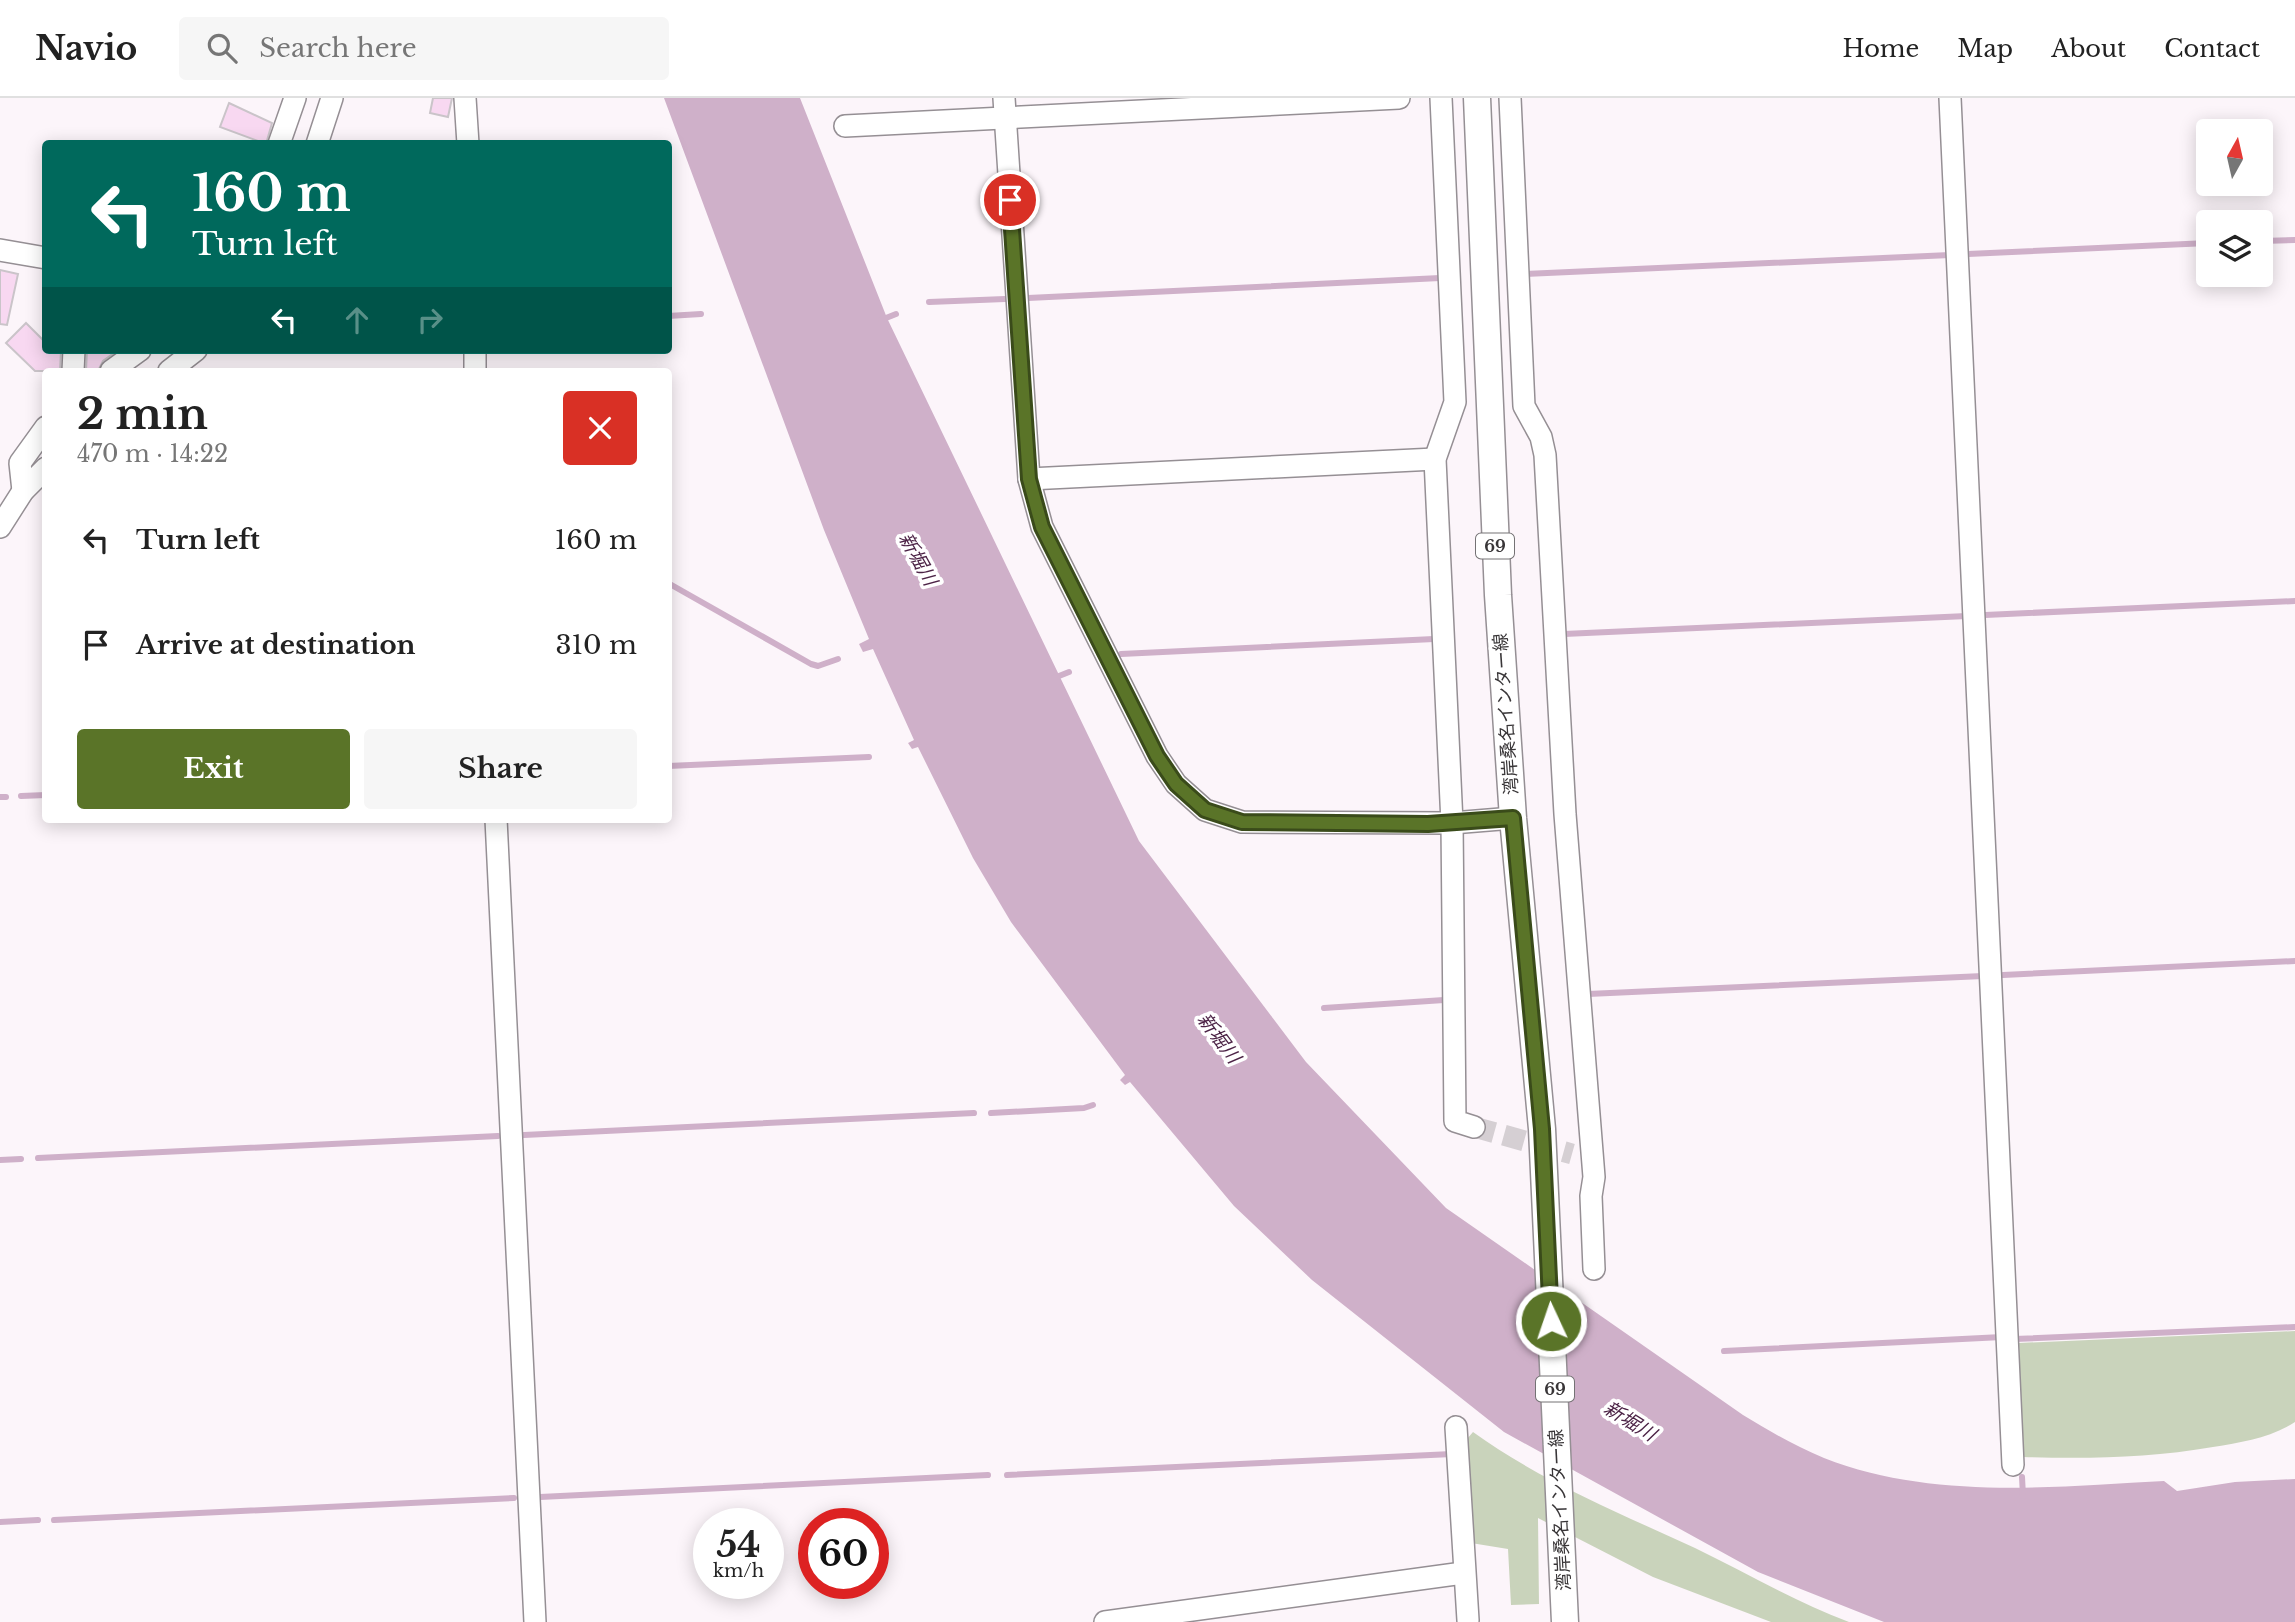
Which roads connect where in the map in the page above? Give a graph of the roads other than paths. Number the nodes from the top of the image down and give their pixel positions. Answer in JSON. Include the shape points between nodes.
{"nodes":[{"id":1,"x":295,"y":98,"type":"edge"},
{"id":2,"x":332,"y":98,"type":"edge"},
{"id":3,"x":465,"y":98,"type":"edge"},
{"id":4,"x":1399,"y":98,"type":"edge"},
{"id":5,"x":1441,"y":98,"type":"edge"},
{"id":6,"x":1477,"y":98,"type":"edge"},
{"id":7,"x":1510,"y":98,"type":"edge"},
{"id":8,"x":1950,"y":98,"type":"edge"},
{"id":9,"x":1004,"y":107,"type":"edge"},
{"id":10,"x":845,"y":126,"type":"dead end"},
{"id":11,"x":280,"y":140,"type":"edge"},
{"id":12,"x":318,"y":140,"type":"edge"},
{"id":13,"x":468,"y":140,"type":"edge"},
{"id":14,"x":0,"y":250,"type":"edge"},
{"id":15,"x":42,"y":257,"type":"edge"},
{"id":16,"x":134,"y":354,"type":"edge"},
{"id":17,"x":190,"y":354,"type":"edge"},
{"id":18,"x":115,"y":368,"type":"edge"},
{"id":19,"x":173,"y":368,"type":"edge"},
{"id":20,"x":42,"y":433,"type":"edge"},
{"id":21,"x":1435,"y":459,"type":"junction"},
{"id":22,"x":42,"y":472,"type":"edge"},
{"id":23,"x":1029,"y":479,"type":"junction"},
{"id":24,"x":23,"y":491,"type":"junction"},
{"id":25,"x":0,"y":527,"type":"edge"},
{"id":26,"x":1513,"y":818,"type":"junction"},
{"id":27,"x":496,"y":823,"type":"edge"},
{"id":28,"x":1452,"y":823,"type":"junction"},
{"id":29,"x":1474,"y":1127,"type":"tunnel mouth"},
{"id":30,"x":1594,"y":1269,"type":"dead end"},
{"id":31,"x":1456,"y":1427,"type":"dead end"},
{"id":32,"x":2013,"y":1465,"type":"dead end"},
{"id":33,"x":1463,"y":1573,"type":"junction"},
{"id":34,"x":1468,"y":1620,"type":"dead end"},
{"id":35,"x":535,"y":1622,"type":"edge"},
{"id":36,"x":1105,"y":1622,"type":"edge"},
{"id":37,"x":1565,"y":1622,"type":"edge"}],
"edges":[{"from":1,"to":11,"type":"street"},
{"from":2,"to":12,"type":"street"},
{"from":3,"to":13,"type":"street"},
{"from":4,"to":9,"type":"street"},
{"from":5,"to":21,"type":"street","via":[[1455,402]]},
{"from":6,"to":26,"type":"main road","name":"湾岸桑名インター線","number":"69","via":[[1487,384]]},
{"from":7,"to":30,"type":"street","via":[[1524,406],[1545,455],[1582,1156]]},
{"from":8,"to":32,"type":"street"},
{"from":9,"to":10,"type":"street"},
{"from":9,"to":23,"type":"street"},
{"from":14,"to":15,"type":"street"},
{"from":16,"to":18,"type":"street"},
{"from":17,"to":19,"type":"street"},
{"from":20,"to":24,"type":"street","via":[[20,463]]},
{"from":21,"to":23,"type":"street"},
{"from":21,"to":28,"type":"street"},
{"from":22,"to":24,"type":"street"},
{"from":23,"to":28,"type":"street","via":[[1042,527],[1157,756],[1176,784],[1205,810],[1242,822]]},
{"from":24,"to":25,"type":"street"},
{"from":26,"to":28,"type":"street"},
{"from":26,"to":37,"type":"main road","name":"湾岸桑名インター線","number":"69","via":[[1542,1129]]},
{"from":27,"to":35,"type":"street"},
{"from":28,"to":29,"type":"street","via":[[1455,1121]]},
{"from":31,"to":33,"type":"street"},
{"from":33,"to":34,"type":"street"},
{"from":33,"to":36,"type":"street"}]}
